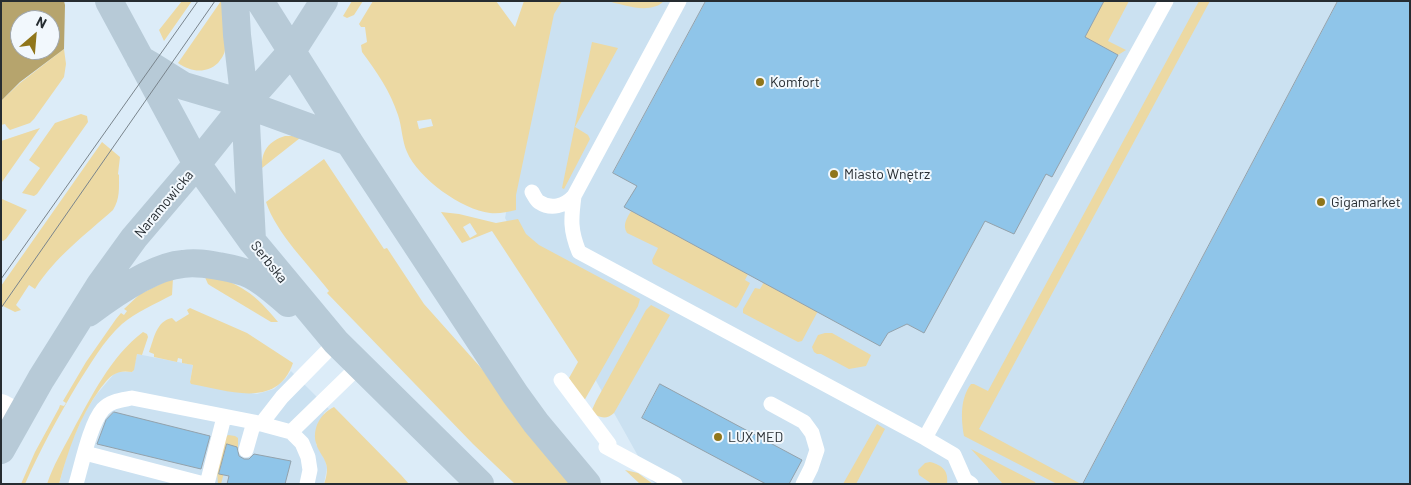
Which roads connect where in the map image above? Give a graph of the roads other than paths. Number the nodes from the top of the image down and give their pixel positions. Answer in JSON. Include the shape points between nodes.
{"nodes":[{"id":1,"x":109,"y":1,"type":"edge"},
{"id":2,"x":236,"y":1,"type":"edge"},
{"id":3,"x":260,"y":1,"type":"edge"},
{"id":4,"x":324,"y":1,"type":"edge"},
{"id":5,"x":679,"y":1,"type":"edge"},
{"id":6,"x":1166,"y":1,"type":"edge"},
{"id":7,"x":292,"y":51,"type":"junction"},
{"id":8,"x":140,"y":59,"type":"junction"},
{"id":9,"x":245,"y":104,"type":"junction"},
{"id":10,"x":349,"y":142,"type":"junction"},
{"id":11,"x":197,"y":164,"type":"junction"},
{"id":12,"x":532,"y":192,"type":"dead end"},
{"id":13,"x":574,"y":196,"type":"junction"},
{"id":14,"x":252,"y":241,"type":"junction"},
{"id":15,"x":80,"y":318,"type":"junction"},
{"id":16,"x":336,"y":342,"type":"junction"},
{"id":17,"x":359,"y":366,"type":"junction"},
{"id":18,"x":561,"y":380,"type":"dead end"},
{"id":19,"x":771,"y":404,"type":"dead end"},
{"id":20,"x":10,"y":413,"type":"edge"},
{"id":21,"x":224,"y":417,"type":"junction"},
{"id":22,"x":258,"y":423,"type":"junction"},
{"id":23,"x":291,"y":432,"type":"junction"},
{"id":24,"x":925,"y":438,"type":"junction"},
{"id":25,"x":1,"y":450,"type":"edge"},
{"id":26,"x":246,"y":450,"type":"dead end"},
{"id":27,"x":85,"y":453,"type":"junction"},
{"id":28,"x":966,"y":483,"type":"edge"},
{"id":29,"x":76,"y":484,"type":"edge"},
{"id":30,"x":206,"y":484,"type":"edge"},
{"id":31,"x":306,"y":484,"type":"edge"},
{"id":32,"x":480,"y":484,"type":"edge"},
{"id":33,"x":587,"y":484,"type":"edge"},
{"id":34,"x":675,"y":484,"type":"edge"},
{"id":35,"x":803,"y":484,"type":"edge"}],
"edges":[{"from":1,"to":8,"type":"street","name":"Serbska"},
{"from":2,"to":9,"type":"street"},
{"from":3,"to":7,"type":"street"},
{"from":4,"to":7,"type":"street","name":"Naramowicka"},
{"from":5,"to":13,"type":"lane"},
{"from":6,"to":24,"type":"lane"},
{"from":7,"to":9,"type":"street","name":"Naramowicka"},
{"from":7,"to":10,"type":"street"},
{"from":8,"to":9,"type":"street","via":[[184,86]]},
{"from":8,"to":11,"type":"street","name":"Serbska"},
{"from":9,"to":10,"type":"street"},
{"from":9,"to":11,"type":"street","name":"Naramowicka"},
{"from":9,"to":14,"type":"street"},
{"from":10,"to":33,"type":"street","via":[[536,423]]},
{"from":11,"to":14,"type":"street","name":"Serbska"},
{"from":11,"to":15,"type":"street","name":"Naramowicka","via":[[134,238]]},
{"from":12,"to":13,"type":"lane","via":[[538,202],[548,205],[560,206]]},
{"from":13,"to":24,"type":"lane","via":[[570,220],[578,252]]},
{"from":14,"to":16,"type":"street","name":"Serbska"},
{"from":15,"to":16,"type":"street","via":[[157,271],[182,264],[202,264],[231,268],[250,275]]},
{"from":15,"to":20,"type":"street","name":"Naramowicka"},
{"from":16,"to":17,"type":"street","name":"Serbska"},
{"from":16,"to":22,"type":"lane"},
{"from":17,"to":23,"type":"lane"},
{"from":17,"to":32,"type":"street","name":"Serbska"},
{"from":18,"to":34,"type":"lane","via":[[608,446]]},
{"from":19,"to":35,"type":"lane","via":[[804,422],[812,433],[817,450]]},
{"from":20,"to":25,"type":"street","name":"Naramowicka"},
{"from":21,"to":22,"type":"lane"},
{"from":21,"to":27,"type":"lane","via":[[132,398],[114,402],[103,409]]},
{"from":21,"to":30,"type":"lane"},
{"from":22,"to":23,"type":"lane"},
{"from":22,"to":26,"type":"lane"},
{"from":23,"to":31,"type":"lane","via":[[302,443],[308,457],[310,470]]},
{"from":24,"to":28,"type":"lane","via":[[954,455]]},
{"from":27,"to":29,"type":"lane"},
{"from":27,"to":30,"type":"lane"}]}
